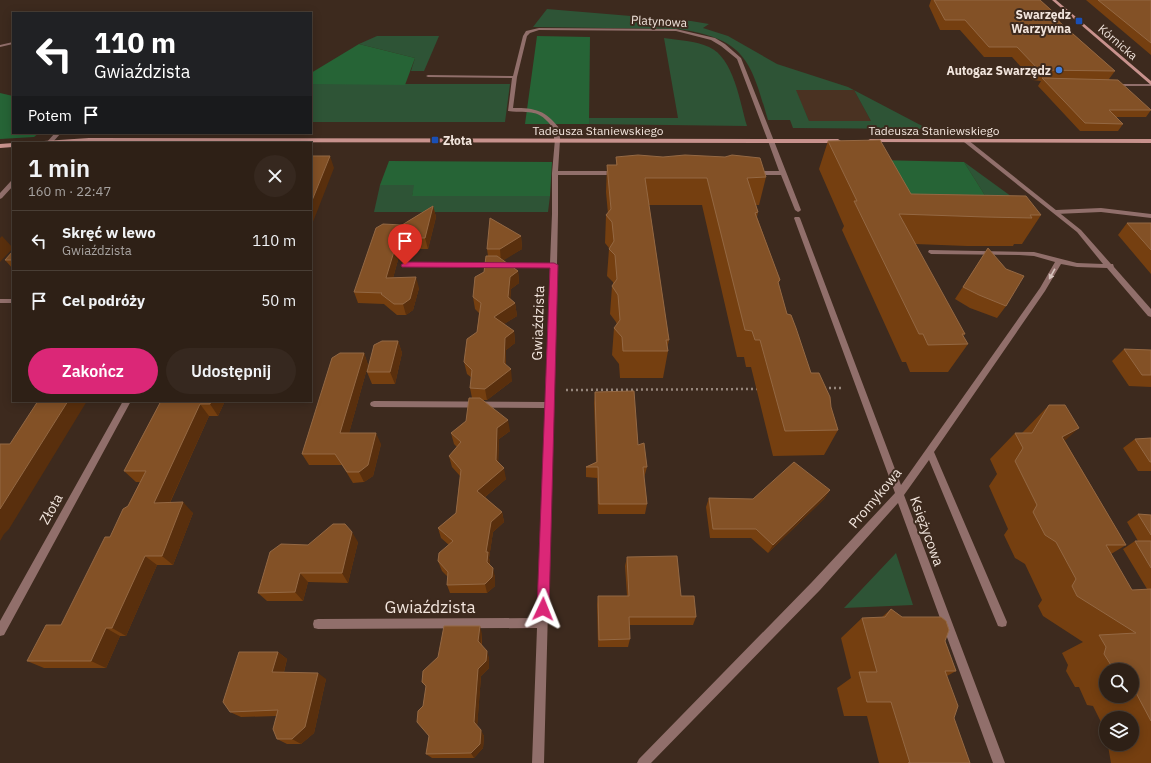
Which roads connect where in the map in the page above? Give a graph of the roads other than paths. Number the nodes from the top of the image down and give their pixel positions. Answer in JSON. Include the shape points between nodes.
{"nodes":[{"id":1,"x":1054,"y":0,"type":"edge"},
{"id":2,"x":12,"y":43,"type":"edge"},
{"id":3,"x":0,"y":46,"type":"edge"},
{"id":4,"x":428,"y":76,"type":"dead end"},
{"id":5,"x":515,"y":77,"type":"junction"},
{"id":6,"x":1151,"y":84,"type":"edge"},
{"id":7,"x":1111,"y":85,"type":"edge"},
{"id":8,"x":57,"y":134,"type":"edge"},
{"id":9,"x":557,"y":140,"type":"junction"},
{"id":10,"x":271,"y":141,"type":"edge"},
{"id":11,"x":771,"y":141,"type":"junction"},
{"id":12,"x":848,"y":141,"type":"edge"},
{"id":13,"x":863,"y":141,"type":"edge"},
{"id":14,"x":966,"y":141,"type":"junction"},
{"id":15,"x":1151,"y":141,"type":"edge"},
{"id":16,"x":50,"y":142,"type":"edge"},
{"id":17,"x":62,"y":142,"type":"edge"},
{"id":18,"x":12,"y":145,"type":"edge"},
{"id":19,"x":0,"y":146,"type":"edge"},
{"id":20,"x":555,"y":173,"type":"junction"},
{"id":21,"x":627,"y":173,"type":"edge"},
{"id":22,"x":750,"y":173,"type":"edge"},
{"id":23,"x":783,"y":173,"type":"junction"},
{"id":24,"x":12,"y":183,"type":"edge"},
{"id":25,"x":0,"y":197,"type":"edge"},
{"id":26,"x":1056,"y":212,"type":"junction"},
{"id":27,"x":1151,"y":216,"type":"edge"},
{"id":28,"x":931,"y":252,"type":"dead end"},
{"id":29,"x":1059,"y":261,"type":"junction"},
{"id":30,"x":405,"y":265,"type":"dead end"},
{"id":31,"x":554,"y":265,"type":"junction"},
{"id":32,"x":1111,"y":266,"type":"junction"},
{"id":33,"x":0,"y":301,"type":"edge"},
{"id":34,"x":12,"y":301,"type":"edge"},
{"id":35,"x":1151,"y":314,"type":"edge"},
{"id":36,"x":126,"y":402,"type":"edge"},
{"id":37,"x":374,"y":404,"type":"dead end"},
{"id":38,"x":549,"y":405,"type":"junction"},
{"id":39,"x":930,"y":452,"type":"junction"},
{"id":40,"x":899,"y":495,"type":"junction"},
{"id":41,"x":542,"y":622,"type":"junction"},
{"id":42,"x":1002,"y":622,"type":"dead end"},
{"id":43,"x":318,"y":624,"type":"dead end"},
{"id":44,"x":0,"y":631,"type":"edge"},
{"id":45,"x":538,"y":763,"type":"edge"},
{"id":46,"x":643,"y":763,"type":"edge"},
{"id":47,"x":999,"y":763,"type":"edge"}],
"edges":[{"from":1,"to":6,"type":"street","name":"Kórnicka"},
{"from":2,"to":3,"type":"street"},
{"from":4,"to":5,"type":"street"},
{"from":5,"to":9,"type":"street","name":"Platynowa","via":[[510,110],[542,112],[557,129]]},
{"from":5,"to":11,"type":"street","name":"Platynowa","via":[[525,36],[528,32],[539,29],[676,30],[700,35],[723,45],[739,58]]},
{"from":6,"to":7,"type":"street"},
{"from":8,"to":16,"type":"street"},
{"from":9,"to":10,"type":"street","name":"Tadeusza Staniewskiego"},
{"from":9,"to":11,"type":"street","name":"Tadeusza Staniewskiego"},
{"from":9,"to":20,"type":"street","name":"Gwiaździsta"},
{"from":10,"to":17,"type":"street","name":"Tadeusza Staniewskiego"},
{"from":11,"to":12,"type":"street","name":"Tadeusza Staniewskiego"},
{"from":11,"to":23,"type":"street","name":"Platynowa"},
{"from":13,"to":14,"type":"street","name":"Tadeusza Staniewskiego"},
{"from":14,"to":15,"type":"street","name":"Tadeusza Staniewskiego"},
{"from":14,"to":26,"type":"street"},
{"from":18,"to":19,"type":"street"},
{"from":20,"to":21,"type":"street"},
{"from":20,"to":31,"type":"street","name":"Gwiaździsta"},
{"from":22,"to":23,"type":"street"},
{"from":23,"to":40,"type":"street","name":"Księżycowa"},
{"from":24,"to":25,"type":"street"},
{"from":26,"to":27,"type":"street","via":[[1101,210]]},
{"from":26,"to":32,"type":"street","via":[[1079,231]]},
{"from":28,"to":29,"type":"street","via":[[1034,254]]},
{"from":29,"to":32,"type":"street","via":[[1078,265]]},
{"from":29,"to":39,"type":"street","name":"Promykowa","one_way":true,"via":[[1043,289]]},
{"from":30,"to":31,"type":"street","name":"Gwiaździsta"},
{"from":31,"to":38,"type":"street","name":"Gwiaździsta"},
{"from":32,"to":35,"type":"street"},
{"from":33,"to":34,"type":"street"},
{"from":36,"to":44,"type":"street","name":"Złota"},
{"from":37,"to":38,"type":"street"},
{"from":38,"to":41,"type":"street","name":"Gwiaździsta"},
{"from":39,"to":40,"type":"street","name":"Promykowa"},
{"from":39,"to":42,"type":"street"},
{"from":40,"to":46,"type":"street","name":"Promykowa","via":[[816,586]]},
{"from":40,"to":47,"type":"street","name":"Księżycowa"},
{"from":41,"to":43,"type":"street","name":"Gwiaździsta"},
{"from":41,"to":45,"type":"street","name":"Gwiaździsta"}]}
